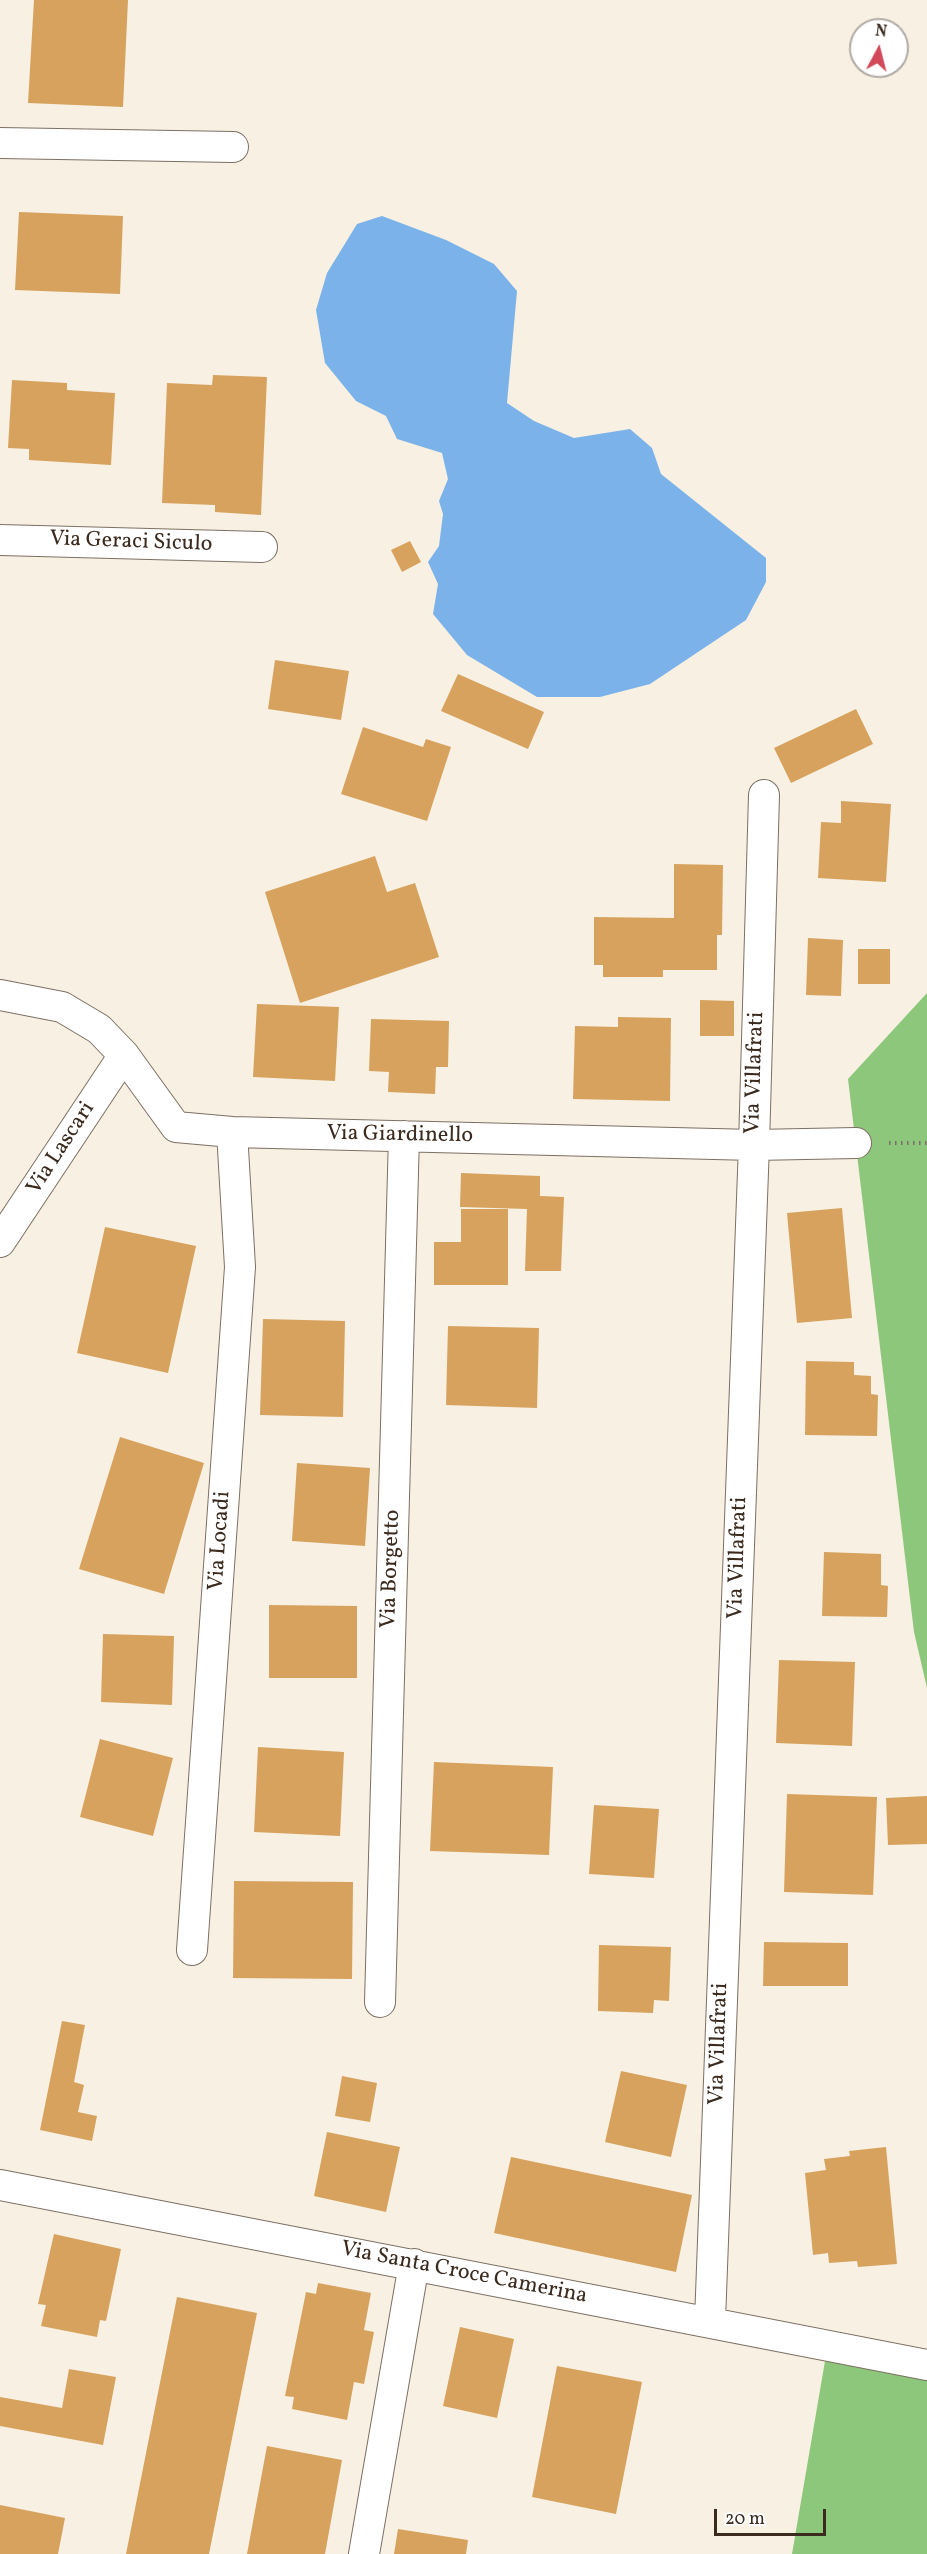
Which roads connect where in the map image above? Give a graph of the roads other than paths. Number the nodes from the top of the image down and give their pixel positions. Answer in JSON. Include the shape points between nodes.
{"nodes":[{"id":1,"x":0,"y":143,"type":"edge"},
{"id":2,"x":233,"y":147,"type":"dead end"},
{"id":3,"x":0,"y":540,"type":"edge"},
{"id":4,"x":262,"y":547,"type":"dead end"},
{"id":5,"x":764,"y":795,"type":"dead end"},
{"id":6,"x":0,"y":995,"type":"edge"},
{"id":7,"x":124,"y":1055,"type":"junction"},
{"id":8,"x":232,"y":1132,"type":"junction"},
{"id":9,"x":404,"y":1136,"type":"junction"},
{"id":10,"x":856,"y":1143,"type":"dead end"},
{"id":11,"x":754,"y":1145,"type":"junction"},
{"id":12,"x":0,"y":1242,"type":"edge"},
{"id":13,"x":192,"y":1950,"type":"dead end"},
{"id":14,"x":380,"y":2002,"type":"dead end"},
{"id":15,"x":0,"y":2185,"type":"edge"},
{"id":16,"x":414,"y":2264,"type":"junction"},
{"id":17,"x":710,"y":2321,"type":"junction"},
{"id":18,"x":927,"y":2365,"type":"edge"},
{"id":19,"x":364,"y":2554,"type":"edge"}],
"edges":[{"from":1,"to":2,"type":"street"},
{"from":3,"to":4,"type":"street","name":"Via Geraci Siculo"},
{"from":5,"to":11,"type":"street","name":"Via Villafrati"},
{"from":6,"to":7,"type":"street","name":"Via Giardinello","via":[[62,1007],[99,1029]]},
{"from":7,"to":8,"type":"street","name":"Via Giardinello","via":[[176,1127]]},
{"from":7,"to":12,"type":"street","name":"Via Lascari"},
{"from":8,"to":9,"type":"street","name":"Via Giardinello"},
{"from":8,"to":13,"type":"street","name":"Via Locadi","via":[[240,1267]]},
{"from":9,"to":11,"type":"street","name":"Via Giardinello"},
{"from":9,"to":14,"type":"street","name":"Via Borgetto"},
{"from":10,"to":11,"type":"street","name":"Via Giardinello"},
{"from":11,"to":17,"type":"street","name":"Via Villafrati"},
{"from":15,"to":16,"type":"street","name":"Via Santa Croce Camerina"},
{"from":16,"to":17,"type":"street","name":"Via Santa Croce Camerina"},
{"from":16,"to":19,"type":"street"},
{"from":17,"to":18,"type":"street","name":"Via Santa Croce Camerina"}]}
